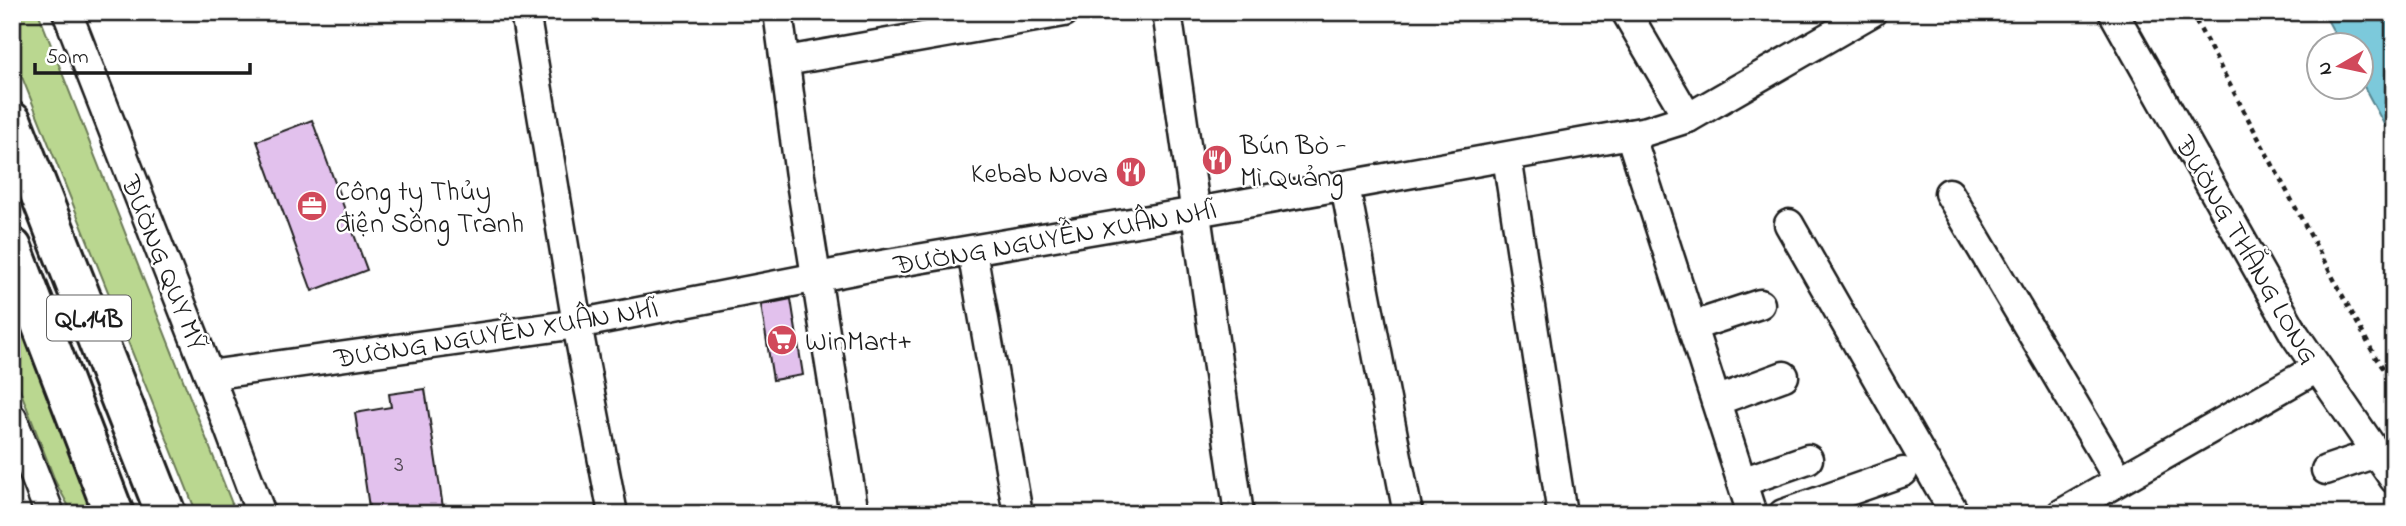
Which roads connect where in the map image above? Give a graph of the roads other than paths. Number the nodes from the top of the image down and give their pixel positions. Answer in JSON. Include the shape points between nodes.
{"nodes":[{"id":1,"x":66,"y":12,"type":"edge"},
{"id":2,"x":525,"y":12,"type":"edge"},
{"id":3,"x":778,"y":12,"type":"edge"},
{"id":4,"x":1064,"y":12,"type":"edge"},
{"id":5,"x":1167,"y":12,"type":"edge"},
{"id":6,"x":1626,"y":12,"type":"edge"},
{"id":7,"x":1872,"y":12,"type":"edge"},
{"id":8,"x":2113,"y":12,"type":"edge"},
{"id":9,"x":786,"y":61,"type":"junction"},
{"id":10,"x":1688,"y":118,"type":"junction"},
{"id":11,"x":12,"y":122,"type":"edge"},
{"id":12,"x":1630,"y":134,"type":"junction"},
{"id":13,"x":1507,"y":157,"type":"junction"},
{"id":14,"x":1345,"y":186,"type":"junction"},
{"id":15,"x":1949,"y":193,"type":"dead end"},
{"id":16,"x":1196,"y":212,"type":"junction"},
{"id":17,"x":1789,"y":224,"type":"dead end"},
{"id":18,"x":12,"y":248,"type":"edge"},
{"id":19,"x":972,"y":251,"type":"junction"},
{"id":20,"x":817,"y":277,"type":"junction"},
{"id":21,"x":1760,"y":303,"type":"dead end"},
{"id":22,"x":577,"y":324,"type":"junction"},
{"id":23,"x":1693,"y":326,"type":"junction"},
{"id":24,"x":2317,"y":368,"type":"junction"},
{"id":25,"x":209,"y":375,"type":"junction"},
{"id":26,"x":1784,"y":376,"type":"dead end"},
{"id":27,"x":1716,"y":401,"type":"junction"},
{"id":28,"x":12,"y":418,"type":"edge"},
{"id":29,"x":2376,"y":453,"type":"junction"},
{"id":30,"x":1808,"y":459,"type":"dead end"},
{"id":31,"x":2326,"y":470,"type":"dead end"},
{"id":32,"x":1903,"y":472,"type":"dead end"},
{"id":33,"x":2394,"y":479,"type":"edge"},
{"id":34,"x":2119,"y":480,"type":"junction"},
{"id":35,"x":1742,"y":482,"type":"junction"},
{"id":36,"x":50,"y":514,"type":"edge"},
{"id":37,"x":114,"y":514,"type":"edge"},
{"id":38,"x":166,"y":514,"type":"edge"},
{"id":39,"x":261,"y":514,"type":"edge"},
{"id":40,"x":613,"y":514,"type":"edge"},
{"id":41,"x":855,"y":514,"type":"edge"},
{"id":42,"x":1018,"y":514,"type":"edge"},
{"id":43,"x":1239,"y":514,"type":"edge"},
{"id":44,"x":1408,"y":514,"type":"edge"},
{"id":45,"x":1562,"y":514,"type":"edge"},
{"id":46,"x":1752,"y":514,"type":"edge"},
{"id":47,"x":1783,"y":514,"type":"edge"},
{"id":48,"x":1955,"y":514,"type":"edge"},
{"id":49,"x":2061,"y":514,"type":"edge"}],
"edges":[{"from":1,"to":25,"type":"street","name":"ĐƯỜNG QUY MỸ"},
{"from":2,"to":22,"type":"street"},
{"from":3,"to":9,"type":"street"},
{"from":4,"to":9,"type":"street"},
{"from":5,"to":16,"type":"street"},
{"from":6,"to":10,"type":"street"},
{"from":7,"to":10,"type":"street","name":"ĐƯỜNG NGUYỄN XUÂN NHĨ"},
{"from":8,"to":24,"type":"street","name":"ĐƯỜNG THĂNG LONG"},
{"from":9,"to":20,"type":"street"},
{"from":10,"to":12,"type":"street","name":"ĐƯỜNG NGUYỄN XUÂN NHĨ"},
{"from":11,"to":38,"type":"highway","number":"QL.14B"},
{"from":12,"to":13,"type":"street","name":"ĐƯỜNG NGUYỄN XUÂN NHĨ"},
{"from":12,"to":23,"type":"street"},
{"from":13,"to":14,"type":"street","name":"ĐƯỜNG NGUYỄN XUÂN NHĨ"},
{"from":13,"to":45,"type":"street"},
{"from":14,"to":16,"type":"street","name":"ĐƯỜNG NGUYỄN XUÂN NHĨ"},
{"from":14,"to":44,"type":"street"},
{"from":15,"to":34,"type":"street"},
{"from":16,"to":19,"type":"street","name":"ĐƯỜNG NGUYỄN XUÂN NHĨ"},
{"from":16,"to":43,"type":"street"},
{"from":17,"to":48,"type":"street"},
{"from":18,"to":37,"type":"highway","number":"QL.14B"},
{"from":19,"to":20,"type":"street","name":"ĐƯỜNG NGUYỄN XUÂN NHĨ"},
{"from":19,"to":42,"type":"street"},
{"from":20,"to":22,"type":"street","name":"ĐƯỜNG NGUYỄN XUÂN NHĨ"},
{"from":20,"to":41,"type":"street"},
{"from":21,"to":23,"type":"street"},
{"from":22,"to":25,"type":"street","name":"ĐƯỜNG NGUYỄN XUÂN NHĨ"},
{"from":22,"to":40,"type":"street"},
{"from":23,"to":27,"type":"street"},
{"from":24,"to":29,"type":"street","name":"ĐƯỜNG THĂNG LONG"},
{"from":24,"to":34,"type":"street"},
{"from":25,"to":39,"type":"street","name":"ĐƯỜNG QUY MỸ"},
{"from":26,"to":27,"type":"street"},
{"from":27,"to":35,"type":"street"},
{"from":28,"to":36,"type":"street"},
{"from":29,"to":31,"type":"street"},
{"from":29,"to":33,"type":"street","name":"ĐƯỜNG THĂNG LONG"},
{"from":30,"to":35,"type":"street"},
{"from":32,"to":47,"type":"street"},
{"from":34,"to":49,"type":"street"},
{"from":35,"to":46,"type":"street"}]}
